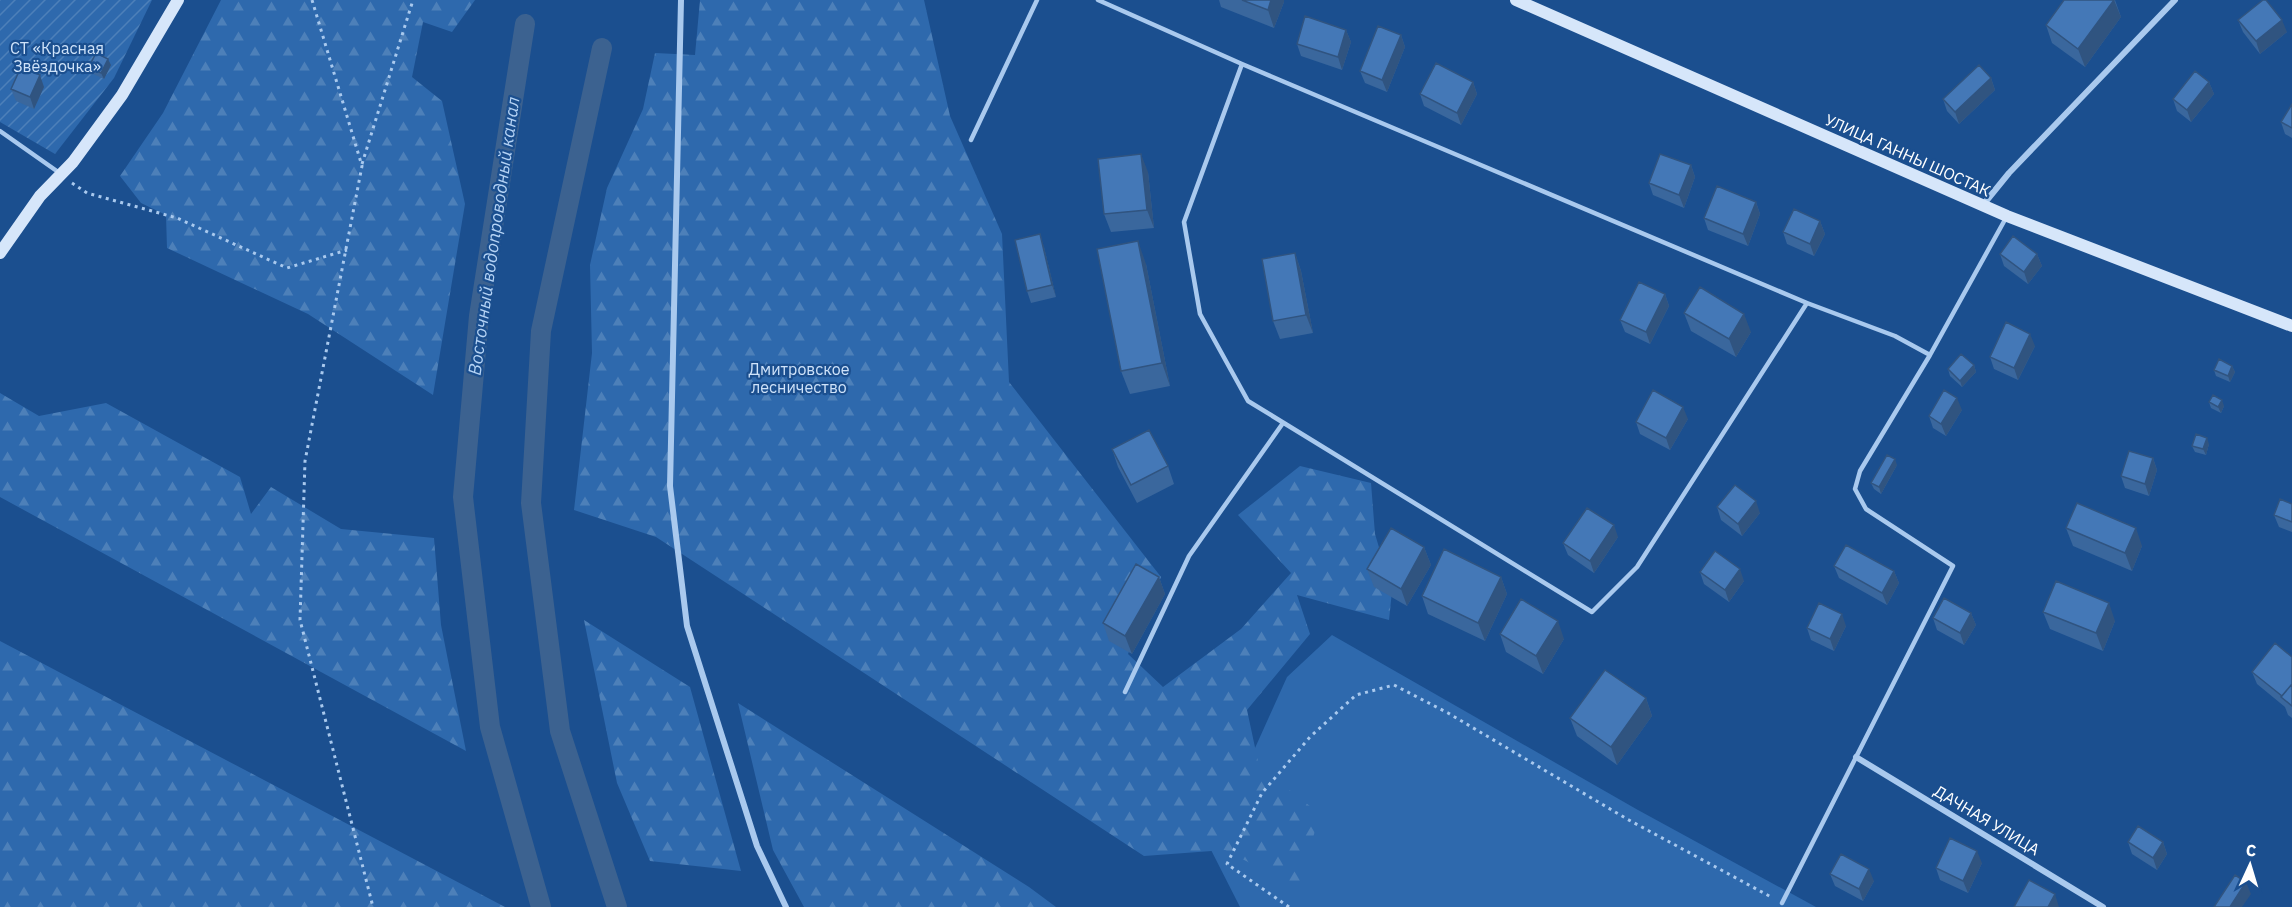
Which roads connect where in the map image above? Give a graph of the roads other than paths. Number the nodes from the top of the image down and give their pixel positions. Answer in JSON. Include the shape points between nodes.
{"nodes":[{"id":1,"x":178,"y":0,"type":"edge"},
{"id":2,"x":681,"y":0,"type":"edge"},
{"id":3,"x":1037,"y":0,"type":"edge"},
{"id":4,"x":1098,"y":0,"type":"edge"},
{"id":5,"x":1516,"y":0,"type":"edge"},
{"id":6,"x":2175,"y":0,"type":"edge"},
{"id":7,"x":1242,"y":64,"type":"junction"},
{"id":8,"x":0,"y":131,"type":"edge"},
{"id":9,"x":971,"y":140,"type":"dead end"},
{"id":10,"x":61,"y":174,"type":"junction"},
{"id":11,"x":1982,"y":206,"type":"junction"},
{"id":12,"x":2007,"y":216,"type":"junction"},
{"id":13,"x":0,"y":253,"type":"edge"},
{"id":14,"x":1807,"y":303,"type":"junction"},
{"id":15,"x":2292,"y":326,"type":"edge"},
{"id":16,"x":1930,"y":355,"type":"junction"},
{"id":17,"x":1284,"y":423,"type":"junction"},
{"id":18,"x":1125,"y":692,"type":"dead end"},
{"id":19,"x":1856,"y":757,"type":"junction"},
{"id":20,"x":1782,"y":903,"type":"road end"},
{"id":21,"x":786,"y":907,"type":"edge"},
{"id":22,"x":2103,"y":907,"type":"edge"}],
"edges":[{"from":1,"to":10,"type":"main road","via":[[122,95]]},
{"from":2,"to":21,"type":"street","via":[[671,498],[687,626],[757,846]]},
{"from":3,"to":9,"type":"lane"},
{"from":4,"to":7,"type":"lane"},
{"from":5,"to":11,"type":"main road","name":"УЛИЦА ГАННЫ ШОСТАК"},
{"from":6,"to":11,"type":"street","via":[[2008,173]]},
{"from":7,"to":14,"type":"lane"},
{"from":7,"to":17,"type":"lane","via":[[1184,222],[1200,314],[1248,401]]},
{"from":8,"to":10,"type":"lane"},
{"from":10,"to":13,"type":"main road","via":[[40,196]]},
{"from":11,"to":12,"type":"main road","name":"УЛИЦА ГАННЫ ШОСТАК"},
{"from":12,"to":15,"type":"main road","name":"УЛИЦА ГАННЫ ШОСТАК"},
{"from":12,"to":16,"type":"lane"},
{"from":14,"to":16,"type":"lane","via":[[1895,336]]},
{"from":14,"to":17,"type":"lane","via":[[1637,567],[1592,612]]},
{"from":16,"to":19,"type":"lane","via":[[1860,471],[1855,489],[1866,509],[1953,566]]},
{"from":17,"to":18,"type":"lane","via":[[1189,556]]},
{"from":19,"to":20,"type":"lane"},
{"from":19,"to":22,"type":"street","name":"ДАЧНАЯ УЛИЦА"}]}
